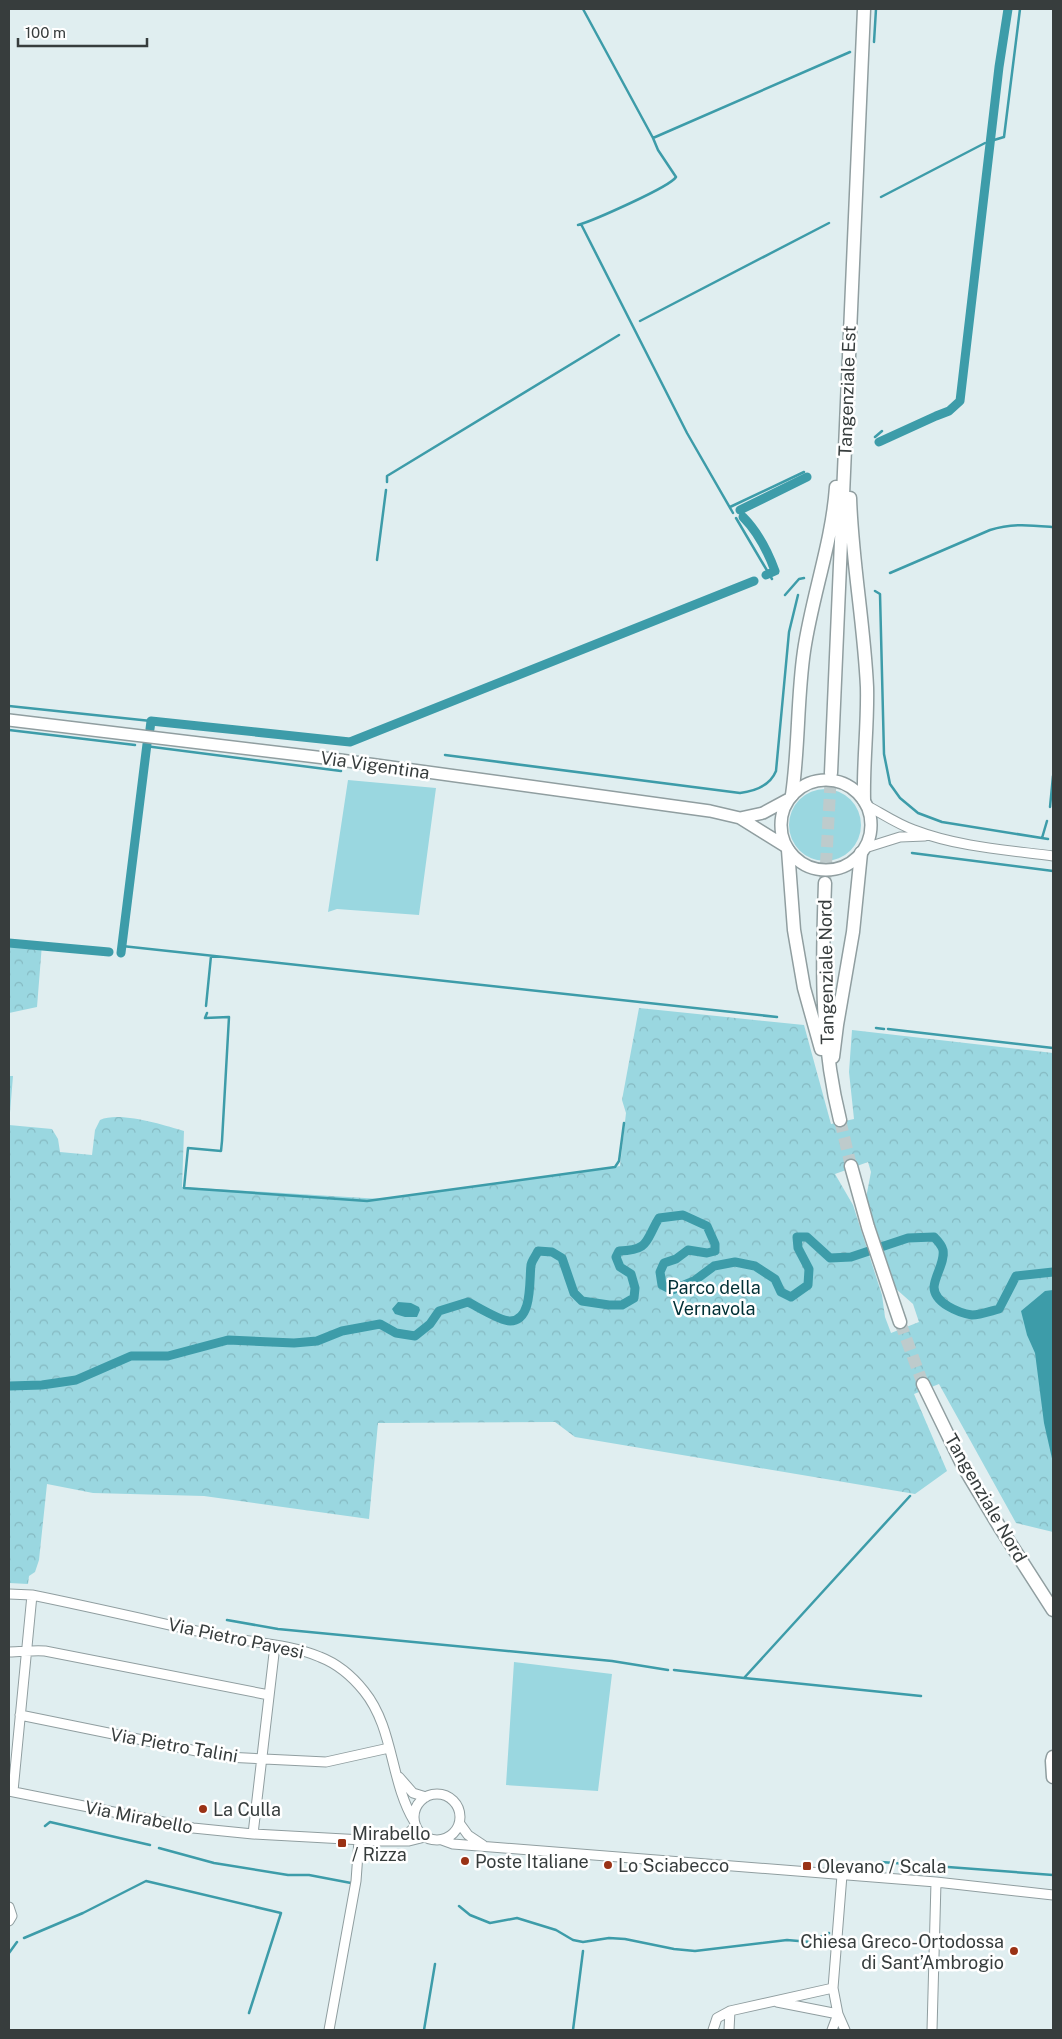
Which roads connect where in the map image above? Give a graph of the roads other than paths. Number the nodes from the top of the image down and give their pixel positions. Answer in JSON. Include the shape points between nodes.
{"nodes":[{"id":1,"x":864,"y":9,"type":"edge"},
{"id":2,"x":847,"y":395,"type":"junction"},
{"id":3,"x":9,"y":720,"type":"edge"},
{"id":4,"x":831,"y":773,"type":"tunnel mouth"},
{"id":5,"x":790,"y":798,"type":"junction"},
{"id":6,"x":865,"y":803,"type":"junction"},
{"id":7,"x":740,"y":818,"type":"junction"},
{"id":8,"x":929,"y":836,"type":"junction"},
{"id":9,"x":787,"y":848,"type":"junction"},
{"id":10,"x":863,"y":850,"type":"junction"},
{"id":11,"x":1053,"y":856,"type":"edge"},
{"id":12,"x":825,"y":883,"type":"tunnel mouth"},
{"id":13,"x":830,"y":1082,"type":"junction"},
{"id":14,"x":840,"y":1120,"type":"tunnel mouth"},
{"id":15,"x":851,"y":1166,"type":"tunnel mouth"},
{"id":16,"x":900,"y":1322,"type":"tunnel mouth"},
{"id":17,"x":923,"y":1384,"type":"tunnel mouth"},
{"id":18,"x":9,"y":1594,"type":"edge"},
{"id":19,"x":32,"y":1594,"type":"junction"},
{"id":20,"x":1053,"y":1610,"type":"edge"},
{"id":21,"x":275,"y":1645,"type":"junction"},
{"id":22,"x":28,"y":1649,"type":"junction"},
{"id":23,"x":9,"y":1652,"type":"edge"},
{"id":24,"x":269,"y":1695,"type":"junction"},
{"id":25,"x":19,"y":1718,"type":"junction"},
{"id":26,"x":9,"y":1720,"type":"edge"},
{"id":27,"x":389,"y":1748,"type":"junction"},
{"id":28,"x":1053,"y":1757,"type":"edge"},
{"id":29,"x":261,"y":1758,"type":"junction"},
{"id":30,"x":397,"y":1773,"type":"junction"},
{"id":31,"x":1053,"y":1777,"type":"edge"},
{"id":32,"x":11,"y":1791,"type":"edge"},
{"id":33,"x":426,"y":1797,"type":"junction"},
{"id":34,"x":415,"y":1823,"type":"junction"},
{"id":35,"x":460,"y":1824,"type":"junction"},
{"id":36,"x":253,"y":1834,"type":"junction"},
{"id":37,"x":425,"y":1837,"type":"junction"},
{"id":38,"x":360,"y":1840,"type":"junction"},
{"id":39,"x":442,"y":1840,"type":"junction"},
{"id":40,"x":381,"y":1841,"type":"junction"},
{"id":41,"x":485,"y":1847,"type":"junction"},
{"id":42,"x":842,"y":1875,"type":"junction"},
{"id":43,"x":936,"y":1882,"type":"junction"},
{"id":44,"x":1053,"y":1895,"type":"edge"},
{"id":45,"x":9,"y":1907,"type":"edge"},
{"id":46,"x":9,"y":1921,"type":"edge"},
{"id":47,"x":833,"y":1988,"type":"junction"},
{"id":48,"x":772,"y":2001,"type":"junction"},
{"id":49,"x":730,"y":2011,"type":"junction"},
{"id":50,"x":838,"y":2014,"type":"junction"},
{"id":51,"x":329,"y":2030,"type":"edge"},
{"id":52,"x":713,"y":2030,"type":"edge"},
{"id":53,"x":729,"y":2030,"type":"edge"},
{"id":54,"x":832,"y":2030,"type":"edge"},
{"id":55,"x":845,"y":2030,"type":"edge"},
{"id":56,"x":932,"y":2030,"type":"edge"}],
"edges":[{"from":1,"to":2,"type":"highway","name":"Tangenziale Est"},
{"from":2,"to":4,"type":"highway","name":"Tangenziale Est"},
{"from":2,"to":5,"type":"highway","via":[[839,436],[835,492],[804,650],[797,760]]},
{"from":2,"to":6,"type":"highway","via":[[851,532],[867,689]]},
{"from":3,"to":7,"type":"main road","name":"Via Vigentina","via":[[333,758]]},
{"from":5,"to":6,"type":"main road","name":"Via Vigentina","via":[[807,783],[835,780],[857,792]]},
{"from":5,"to":7,"type":"main road","name":"Via Vigentina","via":[[763,813]]},
{"from":5,"to":9,"type":"main road","via":[[783,808],[780,825]]},
{"from":6,"to":8,"type":"street","name":"Via Vigentina"},
{"from":6,"to":10,"type":"main road","via":[[871,826]]},
{"from":7,"to":9,"type":"main road","name":"Via Vigentina"},
{"from":8,"to":10,"type":"street","name":"Via Vigentina","via":[[900,838]]},
{"from":8,"to":11,"type":"street","name":"Via Vigentina","via":[[972,846]]},
{"from":9,"to":10,"type":"main road","name":"Via Vigentina","via":[[801,863],[822,870],[845,866]]},
{"from":9,"to":13,"type":"highway","via":[[794,930],[804,988]]},
{"from":10,"to":13,"type":"highway"},
{"from":12,"to":13,"type":"highway","name":"Tangenziale Nord","via":[[823,1010]]},
{"from":13,"to":14,"type":"highway","name":"Tangenziale Nord"},
{"from":15,"to":16,"type":"highway"},
{"from":17,"to":20,"type":"highway","name":"Tangenziale Nord","via":[[963,1466]]},
{"from":18,"to":19,"type":"street","name":"Via Pietro Pavesi"},
{"from":19,"to":21,"type":"street","name":"Via Pietro Pavesi","via":[[224,1637]]},
{"from":19,"to":22,"type":"street"},
{"from":21,"to":24,"type":"street"},
{"from":21,"to":27,"type":"street","name":"Via Pietro Pavesi","via":[[321,1657],[350,1676],[365,1692],[378,1716]]},
{"from":22,"to":23,"type":"street"},
{"from":22,"to":24,"type":"street"},
{"from":22,"to":25,"type":"street"},
{"from":24,"to":29,"type":"street"},
{"from":25,"to":26,"type":"street","name":"Via Pietro Talini"},
{"from":25,"to":29,"type":"street","name":"Via Pietro Talini","via":[[226,1757]]},
{"from":25,"to":32,"type":"street"},
{"from":27,"to":29,"type":"street","name":"Via Pietro Talini","via":[[326,1762]]},
{"from":27,"to":30,"type":"street","name":"Via Pietro Pavesi"},
{"from":28,"to":31,"type":"highway"},
{"from":29,"to":36,"type":"street"},
{"from":30,"to":33,"type":"street","name":"Via Pietro Pavesi","via":[[413,1794]]},
{"from":30,"to":34,"type":"street","name":"Via Pietro Pavesi","via":[[407,1809]]},
{"from":32,"to":36,"type":"street","name":"Via Mirabello","via":[[193,1828]]},
{"from":33,"to":34,"type":"street","via":[[416,1808]]},
{"from":33,"to":35,"type":"street","via":[[438,1794],[452,1799],[459,1808]]},
{"from":34,"to":37,"type":"street"},
{"from":34,"to":40,"type":"street","name":"Via Mirabello","via":[[402,1838]]},
{"from":35,"to":39,"type":"street","via":[[454,1834]]},
{"from":35,"to":41,"type":"street","via":[[468,1835]]},
{"from":36,"to":38,"type":"street","name":"Via Mirabello"},
{"from":37,"to":39,"type":"street"},
{"from":37,"to":40,"type":"street","name":"Via Mirabello","via":[[409,1842]]},
{"from":38,"to":40,"type":"street","name":"Via Mirabello"},
{"from":38,"to":51,"type":"street","via":[[356,1881]]},
{"from":39,"to":41,"type":"street"},
{"from":41,"to":42,"type":"street"},
{"from":42,"to":43,"type":"street"},
{"from":42,"to":47,"type":"street"},
{"from":43,"to":44,"type":"street"},
{"from":43,"to":56,"type":"street"},
{"from":45,"to":46,"type":"street","via":[[12,1916]]},
{"from":47,"to":48,"type":"street"},
{"from":47,"to":50,"type":"street"},
{"from":48,"to":49,"type":"street"},
{"from":48,"to":50,"type":"street"},
{"from":49,"to":52,"type":"street","via":[[716,2018]]},
{"from":49,"to":53,"type":"street"},
{"from":50,"to":54,"type":"street"},
{"from":50,"to":55,"type":"street"}]}
